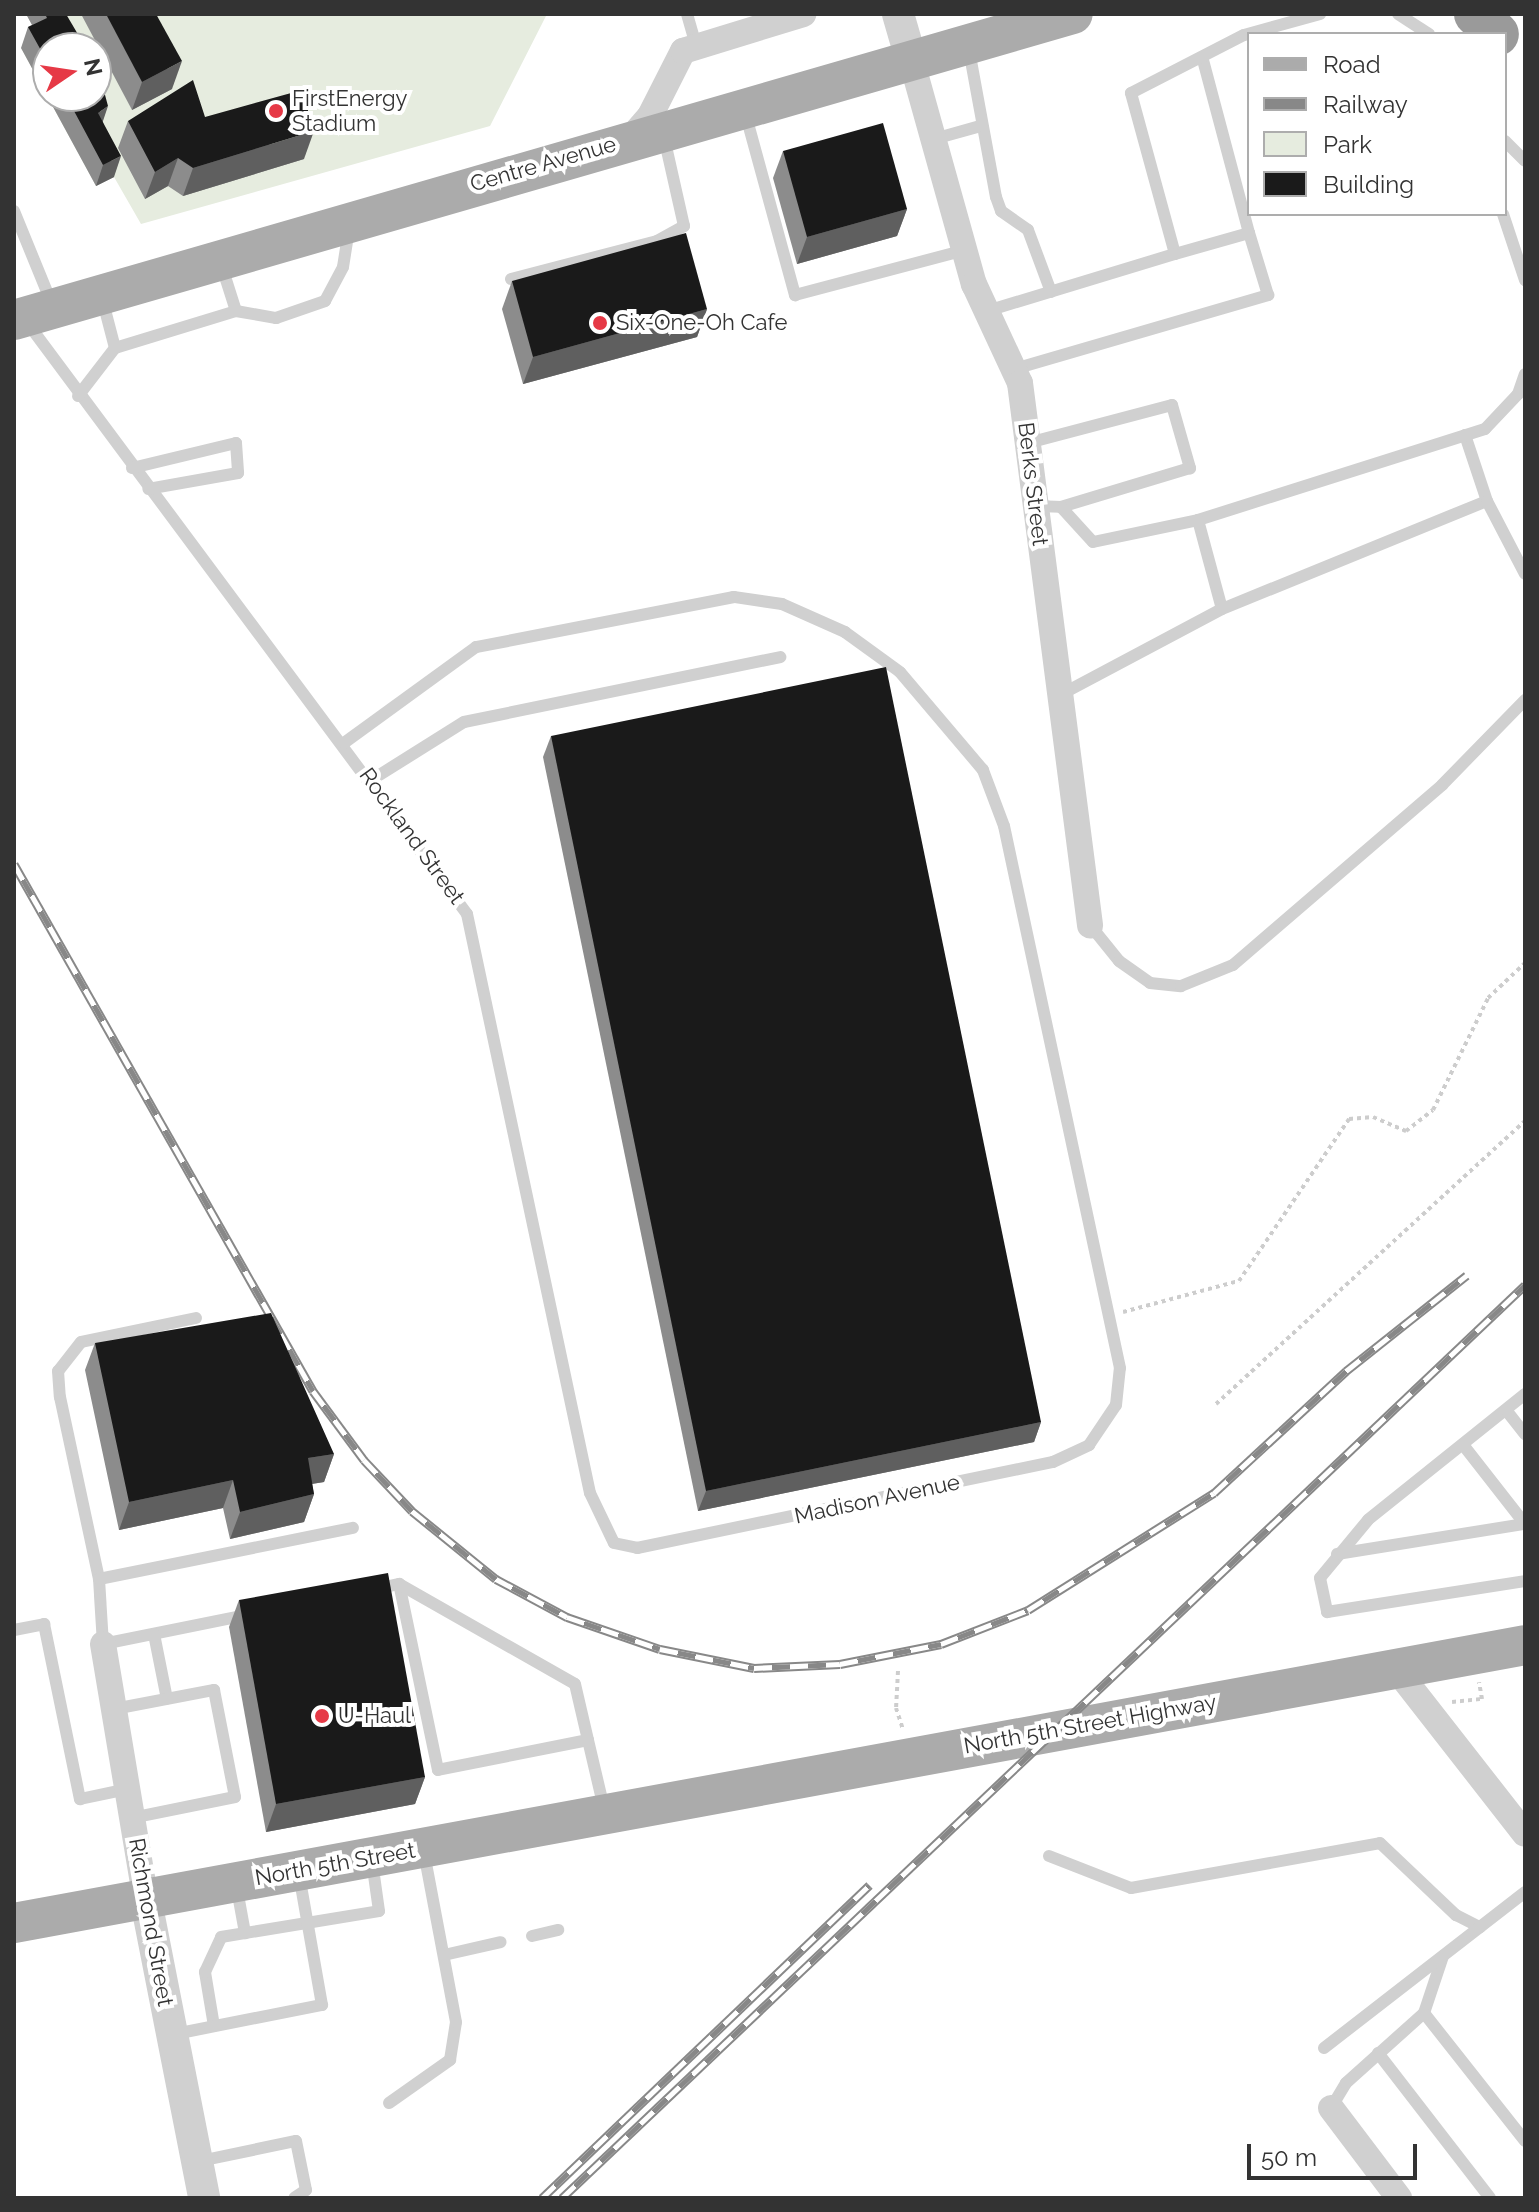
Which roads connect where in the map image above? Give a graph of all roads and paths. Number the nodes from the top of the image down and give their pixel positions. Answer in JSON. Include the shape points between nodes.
{"nodes":[{"id":1,"x":687,"y":14,"type":"edge"},
{"id":2,"x":803,"y":14,"type":"edge"},
{"id":3,"x":898,"y":14,"type":"edge"},
{"id":4,"x":1073,"y":14,"type":"edge"},
{"id":5,"x":1320,"y":14,"type":"edge"},
{"id":6,"x":1398,"y":14,"type":"edge"},
{"id":7,"x":1476,"y":14,"type":"edge"},
{"id":8,"x":759,"y":20,"type":"edge"},
{"id":9,"x":1255,"y":32,"type":"edge"},
{"id":10,"x":1426,"y":32,"type":"edge"},
{"id":11,"x":1495,"y":32,"type":"edge"},
{"id":12,"x":1247,"y":34,"type":"edge"},
{"id":13,"x":967,"y":43,"type":"junction"},
{"id":14,"x":1507,"y":43,"type":"edge"},
{"id":15,"x":696,"y":45,"type":"junction"},
{"id":16,"x":911,"y":59,"type":"junction"},
{"id":17,"x":1203,"y":60,"type":"junction"},
{"id":18,"x":1525,"y":60,"type":"edge"},
{"id":19,"x":744,"y":107,"type":"junction"},
{"id":20,"x":977,"y":127,"type":"junction"},
{"id":21,"x":646,"y":135,"type":"junction"},
{"id":22,"x":934,"y":139,"type":"junction"},
{"id":23,"x":1507,"y":143,"type":"edge"},
{"id":24,"x":1525,"y":161,"type":"edge"},
{"id":25,"x":14,"y":213,"type":"edge"},
{"id":26,"x":1504,"y":216,"type":"edge"},
{"id":27,"x":350,"y":218,"type":"junction"},
{"id":28,"x":1249,"y":233,"type":"junction"},
{"id":29,"x":965,"y":250,"type":"junction"},
{"id":30,"x":1175,"y":254,"type":"junction"},
{"id":31,"x":219,"y":256,"type":"junction"},
{"id":32,"x":511,"y":279,"type":"edge"},
{"id":33,"x":1525,"y":280,"type":"edge"},
{"id":34,"x":1051,"y":292,"type":"junction"},
{"id":35,"x":100,"y":293,"type":"junction"},
{"id":36,"x":236,"y":311,"type":"junction"},
{"id":37,"x":986,"y":311,"type":"junction"},
{"id":38,"x":31,"y":315,"type":"edge"},
{"id":39,"x":115,"y":348,"type":"junction"},
{"id":40,"x":1014,"y":369,"type":"junction"},
{"id":41,"x":1525,"y":374,"type":"edge"},
{"id":42,"x":78,"y":396,"type":"junction"},
{"id":43,"x":1465,"y":435,"type":"junction"},
{"id":44,"x":1028,"y":443,"type":"junction"},
{"id":45,"x":132,"y":468,"type":"junction"},
{"id":46,"x":148,"y":489,"type":"junction"},
{"id":47,"x":1487,"y":501,"type":"junction"},
{"id":48,"x":1049,"y":506,"type":"junction"},
{"id":49,"x":1198,"y":520,"type":"junction"},
{"id":50,"x":1525,"y":574,"type":"edge"},
{"id":51,"x":1222,"y":609,"type":"junction"},
{"id":52,"x":780,"y":657,"type":"dead end"},
{"id":53,"x":1060,"y":695,"type":"junction"},
{"id":54,"x":1525,"y":700,"type":"edge"},
{"id":55,"x":344,"y":743,"type":"junction"},
{"id":56,"x":373,"y":779,"type":"junction"},
{"id":57,"x":1090,"y":925,"type":"joint"},
{"id":58,"x":1525,"y":963,"type":"edge"},
{"id":59,"x":1525,"y":1121,"type":"edge"},
{"id":60,"x":1109,"y":1316,"type":"junction"},
{"id":61,"x":196,"y":1318,"type":"dead end"},
{"id":62,"x":1525,"y":1394,"type":"edge"},
{"id":63,"x":1216,"y":1404,"type":"dead end"},
{"id":64,"x":1506,"y":1410,"type":"junction"},
{"id":65,"x":1525,"y":1434,"type":"edge"},
{"id":66,"x":1464,"y":1446,"type":"junction"},
{"id":67,"x":1525,"y":1524,"type":"edge"},
{"id":68,"x":353,"y":1528,"type":"dead end"},
{"id":69,"x":614,"y":1543,"type":"joint"},
{"id":70,"x":1337,"y":1554,"type":"junction"},
{"id":71,"x":99,"y":1579,"type":"junction"},
{"id":72,"x":1525,"y":1581,"type":"edge"},
{"id":73,"x":399,"y":1584,"type":"junction"},
{"id":74,"x":353,"y":1593,"type":"edge"},
{"id":75,"x":261,"y":1612,"type":"edge"},
{"id":76,"x":14,"y":1630,"type":"edge"},
{"id":77,"x":154,"y":1634,"type":"junction"},
{"id":78,"x":103,"y":1644,"type":"junction"},
{"id":79,"x":1525,"y":1645,"type":"edge"},
{"id":80,"x":1396,"y":1669,"type":"junction"},
{"id":81,"x":898,"y":1671,"type":"dead end"},
{"id":82,"x":167,"y":1699,"type":"junction"},
{"id":83,"x":114,"y":1709,"type":"junction"},
{"id":84,"x":903,"y":1729,"type":"dead end"},
{"id":85,"x":588,"y":1740,"type":"junction"},
{"id":86,"x":127,"y":1789,"type":"junction"},
{"id":87,"x":655,"y":1803,"type":"joint"},
{"id":88,"x":605,"y":1815,"type":"junction"},
{"id":89,"x":132,"y":1818,"type":"junction"},
{"id":90,"x":1525,"y":1834,"type":"edge"},
{"id":91,"x":423,"y":1849,"type":"junction"},
{"id":92,"x":1049,"y":1856,"type":"dead end"},
{"id":93,"x":371,"y":1858,"type":"junction"},
{"id":94,"x":299,"y":1870,"type":"junction"},
{"id":95,"x":235,"y":1881,"type":"junction"},
{"id":96,"x":1525,"y":1892,"type":"edge"},
{"id":97,"x":145,"y":1896,"type":"junction"},
{"id":98,"x":308,"y":1921,"type":"junction"},
{"id":99,"x":14,"y":1923,"type":"edge"},
{"id":100,"x":1480,"y":1927,"type":"junction"},
{"id":101,"x":558,"y":1930,"type":"dead end"},
{"id":102,"x":245,"y":1933,"type":"junction"},
{"id":103,"x":532,"y":1936,"type":"dead end"},
{"id":104,"x":501,"y":1942,"type":"dead end"},
{"id":105,"x":444,"y":1955,"type":"junction"},
{"id":106,"x":1443,"y":1956,"type":"junction"},
{"id":107,"x":1424,"y":2013,"type":"junction"},
{"id":108,"x":214,"y":2026,"type":"junction"},
{"id":109,"x":172,"y":2034,"type":"junction"},
{"id":110,"x":1324,"y":2048,"type":"dead end"},
{"id":111,"x":1378,"y":2053,"type":"junction"},
{"id":112,"x":389,"y":2103,"type":"dead end"},
{"id":113,"x":1331,"y":2108,"type":"joint"},
{"id":114,"x":1525,"y":2141,"type":"edge"},
{"id":115,"x":196,"y":2161,"type":"junction"},
{"id":116,"x":204,"y":2198,"type":"edge"},
{"id":117,"x":294,"y":2198,"type":"edge"},
{"id":118,"x":1399,"y":2198,"type":"edge"},
{"id":119,"x":1490,"y":2198,"type":"edge"}],
"edges":[{"from":1,"to":15,"type":"lane"},
{"from":2,"to":8,"type":"street"},
{"from":3,"to":16,"type":"street"},
{"from":4,"to":13,"type":"main road","name":"Centre Avenue"},
{"from":5,"to":9,"type":"lane"},
{"from":6,"to":10,"type":"lane"},
{"from":7,"to":11,"type":"highway"},
{"from":8,"to":15,"type":"street"},
{"from":12,"to":17,"type":"lane"},
{"from":13,"to":16,"type":"main road","name":"Centre Avenue"},
{"from":13,"to":20,"type":"lane","via":[[981,99]]},
{"from":14,"to":18,"type":"highway"},
{"from":15,"to":21,"type":"street","via":[[671,67]]},
{"from":16,"to":19,"type":"main road","name":"Centre Avenue"},
{"from":16,"to":22,"type":"street","name":"Berks Street"},
{"from":17,"to":28,"type":"lane"},
{"from":17,"to":30,"type":"lane","via":[[1131,93]]},
{"from":19,"to":21,"type":"main road","name":"Centre Avenue"},
{"from":19,"to":29,"type":"lane","via":[[795,295]]},
{"from":20,"to":22,"type":"lane"},
{"from":20,"to":34,"type":"lane","via":[[1001,211],[1028,230]]},
{"from":21,"to":27,"type":"main road","name":"Centre Avenue"},
{"from":21,"to":32,"type":"lane","via":[[684,226],[657,241]]},
{"from":22,"to":29,"type":"street","name":"Berks Street"},
{"from":23,"to":24,"type":"lane"},
{"from":25,"to":38,"type":"lane","name":"Rockland Street"},
{"from":26,"to":33,"type":"lane"},
{"from":27,"to":31,"type":"main road","name":"Centre Avenue"},
{"from":27,"to":36,"type":"lane","via":[[343,267],[325,301],[276,318]]},
{"from":28,"to":30,"type":"lane"},
{"from":28,"to":40,"type":"lane","via":[[1268,295]]},
{"from":29,"to":37,"type":"street","name":"Berks Street"},
{"from":30,"to":34,"type":"lane"},
{"from":31,"to":35,"type":"main road","name":"Centre Avenue"},
{"from":31,"to":36,"type":"lane"},
{"from":34,"to":37,"type":"lane"},
{"from":35,"to":38,"type":"main road","name":"Centre Avenue"},
{"from":35,"to":39,"type":"lane"},
{"from":36,"to":39,"type":"lane"},
{"from":37,"to":40,"type":"street","name":"Berks Street"},
{"from":38,"to":42,"type":"lane","name":"Rockland Street"},
{"from":39,"to":42,"type":"lane"},
{"from":40,"to":44,"type":"street","name":"Berks Street"},
{"from":41,"to":43,"type":"lane","via":[[1498,420]]},
{"from":42,"to":45,"type":"lane","name":"Rockland Street"},
{"from":43,"to":47,"type":"lane"},
{"from":43,"to":49,"type":"lane"},
{"from":44,"to":48,"type":"street","name":"Berks Street"},
{"from":44,"to":48,"type":"lane","via":[[1172,405],[1190,468]]},
{"from":45,"to":46,"type":"lane","name":"Rockland Street"},
{"from":45,"to":46,"type":"lane","via":[[236,443],[238,473]]},
{"from":46,"to":55,"type":"lane","name":"Rockland Street"},
{"from":47,"to":50,"type":"lane"},
{"from":47,"to":51,"type":"lane"},
{"from":48,"to":49,"type":"lane","via":[[1093,542]]},
{"from":48,"to":53,"type":"street","name":"Berks Street"},
{"from":49,"to":51,"type":"lane"},
{"from":51,"to":53,"type":"lane"},
{"from":52,"to":56,"type":"lane","via":[[464,722]]},
{"from":53,"to":57,"type":"street","name":"Berks Street"},
{"from":54,"to":57,"type":"lane","via":[[1442,785],[1233,965],[1181,986],[1150,983],[1119,961]]},
{"from":55,"to":56,"type":"lane","name":"Rockland Street"},
{"from":55,"to":60,"type":"lane","via":[[476,647],[734,597],[782,604],[845,632],[900,672],[983,770],[1004,826]]},
{"from":56,"to":69,"type":"lane","name":"Rockland Street","via":[[467,914],[590,1493]]},
{"from":58,"to":60,"type":"path","via":[[1488,998],[1433,1110],[1406,1131],[1373,1117],[1349,1119],[1239,1281]]},
{"from":59,"to":63,"type":"path"},
{"from":60,"to":69,"type":"lane","name":"Madison Avenue","via":[[1120,1368],[1116,1405],[1089,1445],[1053,1462],[637,1548]]},
{"from":61,"to":71,"type":"lane","via":[[81,1342],[58,1371]]},
{"from":62,"to":64,"type":"lane"},
{"from":64,"to":65,"type":"lane"},
{"from":64,"to":66,"type":"lane"},
{"from":66,"to":67,"type":"lane"},
{"from":66,"to":70,"type":"lane","via":[[1368,1520]]},
{"from":67,"to":70,"type":"lane"},
{"from":68,"to":71,"type":"lane"},
{"from":70,"to":72,"type":"lane","via":[[1320,1578],[1327,1612]]},
{"from":71,"to":78,"type":"lane"},
{"from":73,"to":74,"type":"lane"},
{"from":73,"to":85,"type":"lane","via":[[575,1684]]},
{"from":73,"to":85,"type":"lane","via":[[438,1770]]},
{"from":75,"to":77,"type":"lane"},
{"from":76,"to":86,"type":"lane","via":[[44,1624],[80,1799]]},
{"from":77,"to":78,"type":"lane"},
{"from":77,"to":82,"type":"lane"},
{"from":78,"to":83,"type":"street","name":"Richmond Street"},
{"from":79,"to":80,"type":"main road","name":"North 5th Street Highway"},
{"from":80,"to":87,"type":"main road","name":"North 5th Street Highway"},
{"from":80,"to":90,"type":"street"},
{"from":81,"to":84,"type":"path","via":[[896,1708]]},
{"from":82,"to":83,"type":"lane"},
{"from":82,"to":89,"type":"lane","via":[[214,1690],[235,1797]]},
{"from":83,"to":86,"type":"street","name":"Richmond Street"},
{"from":85,"to":88,"type":"lane"},
{"from":86,"to":89,"type":"street","name":"Richmond Street"},
{"from":87,"to":88,"type":"main road","name":"North 5th Street"},
{"from":88,"to":91,"type":"main road","name":"North 5th Street"},
{"from":89,"to":97,"type":"street","name":"Richmond Street"},
{"from":91,"to":93,"type":"main road","name":"North 5th Street"},
{"from":91,"to":105,"type":"lane"},
{"from":92,"to":100,"type":"lane","via":[[1131,1888],[1380,1843],[1456,1915]]},
{"from":93,"to":94,"type":"main road","name":"North 5th Street"},
{"from":93,"to":98,"type":"lane","via":[[379,1911]]},
{"from":94,"to":95,"type":"main road","name":"North 5th Street"},
{"from":94,"to":98,"type":"lane"},
{"from":95,"to":97,"type":"main road","name":"North 5th Street"},
{"from":95,"to":102,"type":"lane"},
{"from":96,"to":100,"type":"lane"},
{"from":97,"to":99,"type":"main road","name":"North 5th Street"},
{"from":97,"to":109,"type":"street","name":"Richmond Street"},
{"from":98,"to":102,"type":"lane"},
{"from":98,"to":108,"type":"lane","via":[[322,2005]]},
{"from":100,"to":106,"type":"lane"},
{"from":101,"to":103,"type":"lane"},
{"from":102,"to":108,"type":"lane","via":[[221,1937],[205,1972]]},
{"from":104,"to":105,"type":"lane"},
{"from":105,"to":112,"type":"lane","via":[[456,2022],[450,2060]]},
{"from":106,"to":107,"type":"lane"},
{"from":106,"to":110,"type":"lane"},
{"from":107,"to":111,"type":"lane"},
{"from":107,"to":114,"type":"lane"},
{"from":108,"to":109,"type":"lane"},
{"from":109,"to":115,"type":"street","name":"Richmond Street"},
{"from":111,"to":113,"type":"lane"},
{"from":111,"to":119,"type":"lane"},
{"from":113,"to":118,"type":"street"},
{"from":115,"to":116,"type":"street","name":"Richmond Street"},
{"from":115,"to":117,"type":"lane","via":[[296,2141],[306,2190]]}]}
